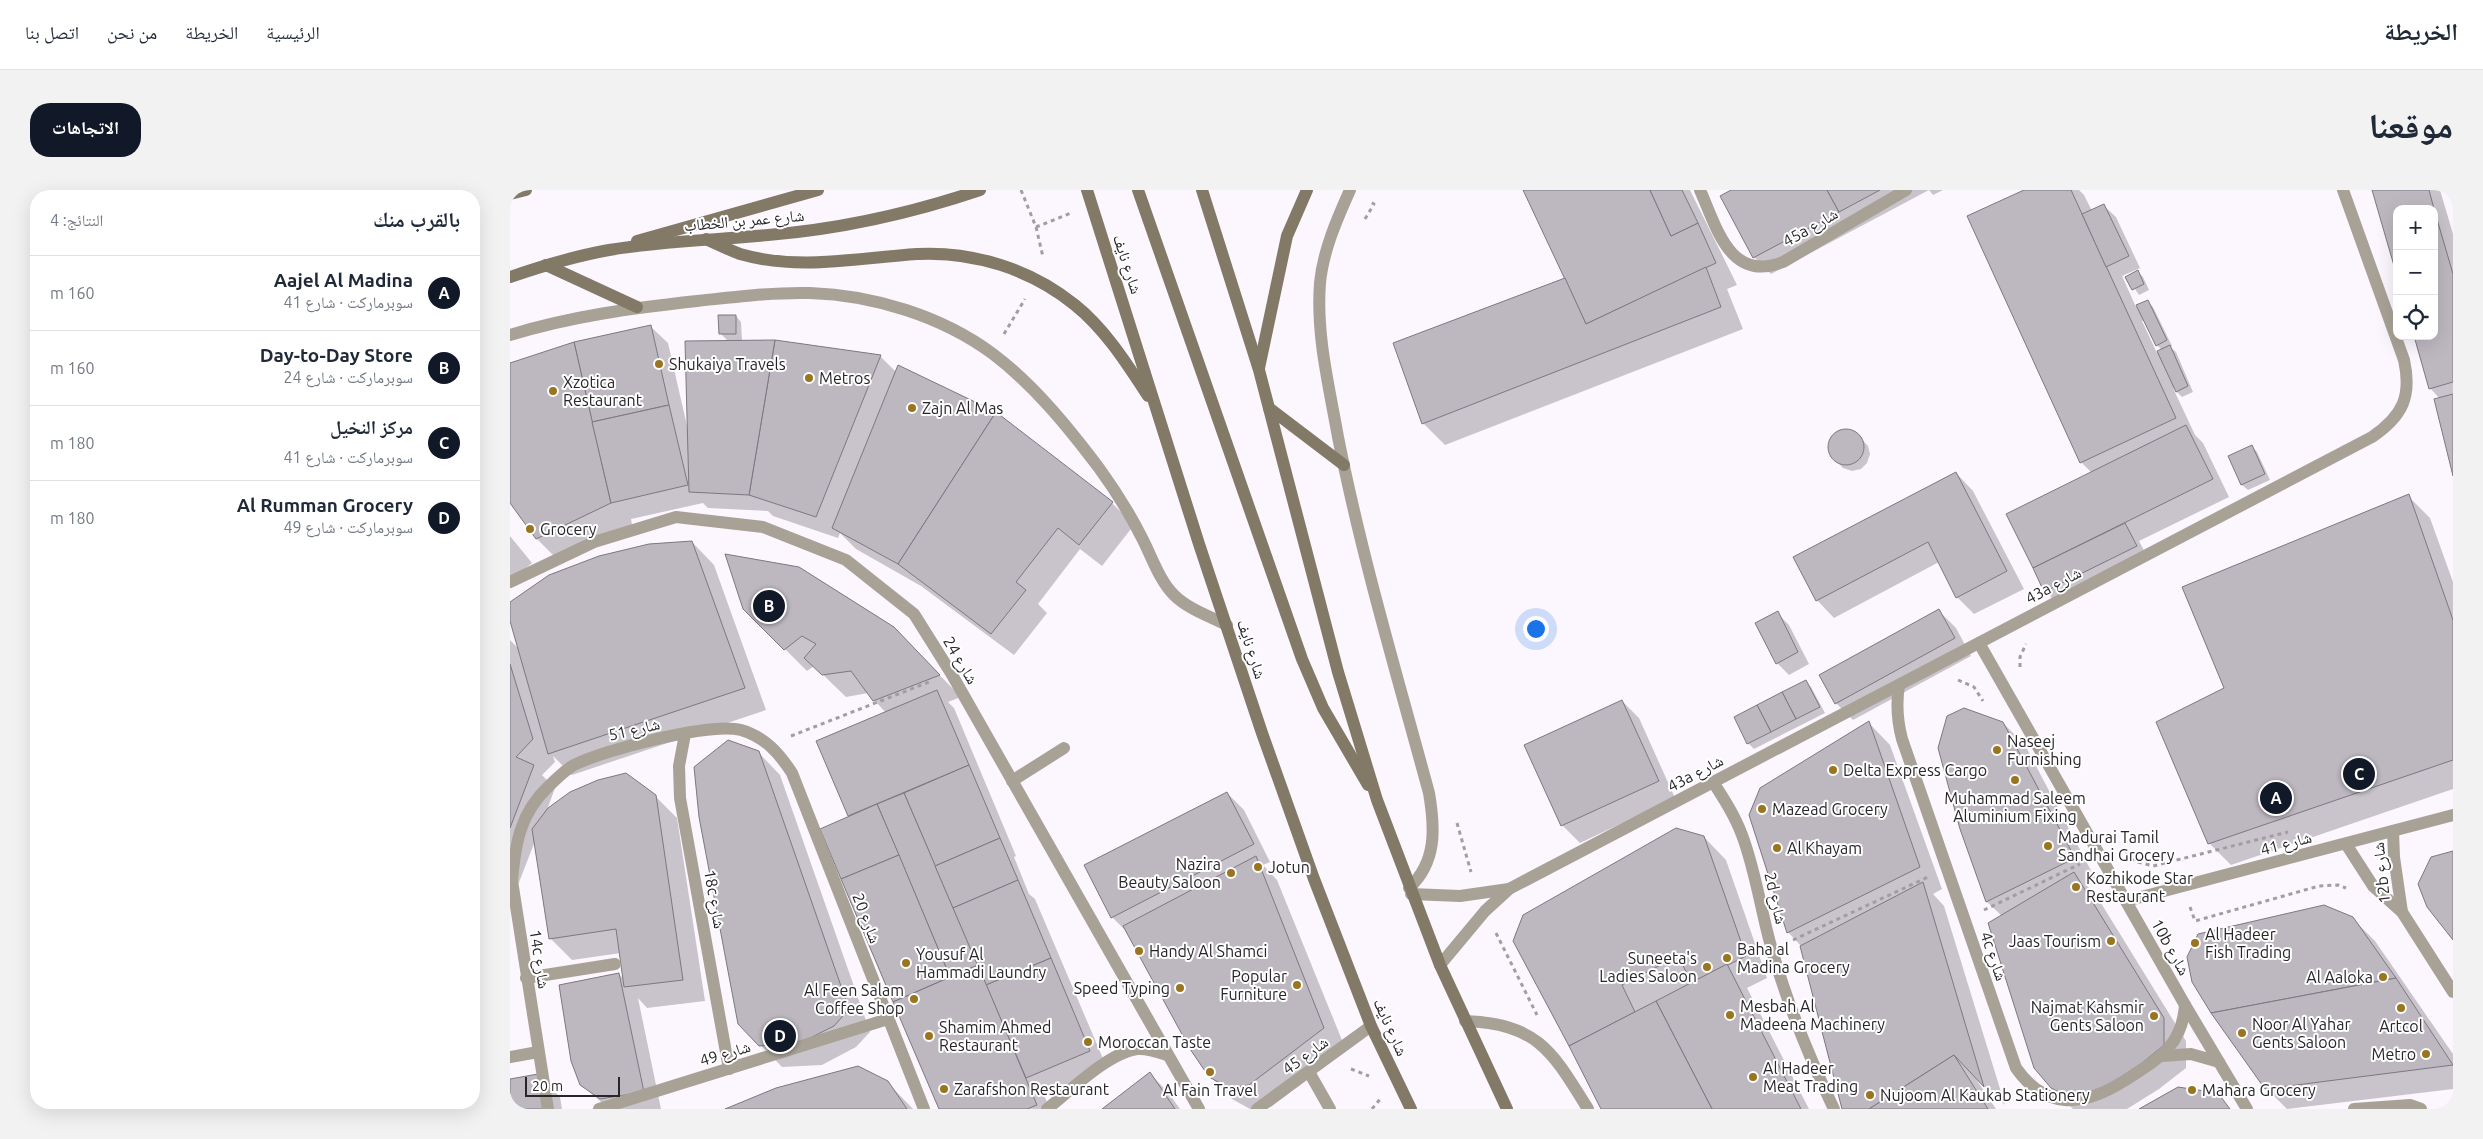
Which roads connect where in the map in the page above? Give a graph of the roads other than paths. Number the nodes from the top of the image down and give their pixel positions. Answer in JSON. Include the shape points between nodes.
{"nodes":[{"id":1,"x":526,"y":190,"type":"edge"},
{"id":2,"x":818,"y":190,"type":"edge"},
{"id":3,"x":980,"y":190,"type":"edge"},
{"id":4,"x":1087,"y":190,"type":"edge"},
{"id":5,"x":1138,"y":190,"type":"edge"},
{"id":6,"x":1202,"y":190,"type":"edge"},
{"id":7,"x":1307,"y":190,"type":"edge"},
{"id":8,"x":1350,"y":190,"type":"edge"},
{"id":9,"x":1700,"y":190,"type":"edge"},
{"id":10,"x":1906,"y":190,"type":"edge"},
{"id":11,"x":2343,"y":190,"type":"edge"},
{"id":12,"x":510,"y":194,"type":"edge"},
{"id":13,"x":706,"y":239,"type":"junction"},
{"id":14,"x":609,"y":250,"type":"junction"},
{"id":15,"x":546,"y":265,"type":"junction"},
{"id":16,"x":510,"y":277,"type":"edge"},
{"id":17,"x":637,"y":307,"type":"junction"},
{"id":18,"x":510,"y":335,"type":"edge"},
{"id":19,"x":1259,"y":370,"type":"junction"},
{"id":20,"x":1269,"y":408,"type":"junction"},
{"id":21,"x":1157,"y":409,"type":"junction"},
{"id":22,"x":1344,"y":466,"type":"junction"},
{"id":23,"x":510,"y":582,"type":"edge"},
{"id":24,"x":1226,"y":625,"type":"junction"},
{"id":25,"x":1979,"y":643,"type":"junction"},
{"id":26,"x":1899,"y":685,"type":"junction"},
{"id":27,"x":685,"y":734,"type":"junction"},
{"id":28,"x":770,"y":744,"type":"joint"},
{"id":29,"x":1064,"y":748,"type":"dead end"},
{"id":30,"x":1012,"y":781,"type":"junction"},
{"id":31,"x":1713,"y":782,"type":"junction"},
{"id":32,"x":1377,"y":800,"type":"junction"},
{"id":33,"x":526,"y":815,"type":"joint"},
{"id":34,"x":2453,"y":815,"type":"edge"},
{"id":35,"x":2393,"y":831,"type":"junction"},
{"id":36,"x":2346,"y":844,"type":"junction"},
{"id":37,"x":1509,"y":889,"type":"junction"},
{"id":38,"x":1410,"y":891,"type":"junction"},
{"id":39,"x":2126,"y":901,"type":"junction"},
{"id":40,"x":2402,"y":912,"type":"junction"},
{"id":41,"x":513,"y":915,"type":"edge"},
{"id":42,"x":615,"y":964,"type":"dead end"},
{"id":43,"x":1440,"y":965,"type":"junction"},
{"id":44,"x":526,"y":978,"type":"junction"},
{"id":45,"x":2453,"y":992,"type":"edge"},
{"id":46,"x":2185,"y":1005,"type":"junction"},
{"id":47,"x":888,"y":1019,"type":"junction"},
{"id":48,"x":1465,"y":1021,"type":"junction"},
{"id":49,"x":1371,"y":1026,"type":"junction"},
{"id":50,"x":538,"y":1052,"type":"junction"},
{"id":51,"x":1167,"y":1055,"type":"junction"},
{"id":52,"x":2162,"y":1056,"type":"junction"},
{"id":53,"x":510,"y":1057,"type":"edge"},
{"id":54,"x":2219,"y":1062,"type":"junction"},
{"id":55,"x":729,"y":1069,"type":"junction"},
{"id":56,"x":1309,"y":1072,"type":"junction"},
{"id":57,"x":548,"y":1109,"type":"edge"},
{"id":58,"x":599,"y":1109,"type":"edge"},
{"id":59,"x":924,"y":1109,"type":"edge"},
{"id":60,"x":1047,"y":1109,"type":"edge"},
{"id":61,"x":1199,"y":1109,"type":"edge"},
{"id":62,"x":1259,"y":1109,"type":"edge"},
{"id":63,"x":1330,"y":1109,"type":"edge"},
{"id":64,"x":1411,"y":1109,"type":"edge"},
{"id":65,"x":1507,"y":1109,"type":"edge"},
{"id":66,"x":1588,"y":1109,"type":"edge"},
{"id":67,"x":1834,"y":1109,"type":"edge"},
{"id":68,"x":2247,"y":1109,"type":"edge"},
{"id":69,"x":2354,"y":1109,"type":"edge"},
{"id":70,"x":2421,"y":1109,"type":"edge"}],
"edges":[{"from":1,"to":12,"type":"main road"},
{"from":2,"to":14,"type":"main road"},
{"from":3,"to":13,"type":"main road","name":"شارع عمر بن الخطاب","via":[[894,215],[832,227]]},
{"from":4,"to":21,"type":"main road","name":"شارع نايف"},
{"from":5,"to":32,"type":"main road","via":[[1302,659],[1324,708]]},
{"from":6,"to":19,"type":"main road"},
{"from":7,"to":19,"type":"main road","via":[[1287,236]]},
{"from":8,"to":22,"type":"street","via":[[1331,235],[1320,292],[1319,330]]},
{"from":9,"to":10,"type":"street","name":"45a شارع","via":[[1733,256],[1757,268],[1783,262]]},
{"from":11,"to":25,"type":"street","name":"43a شارع","via":[[2404,360],[2408,378],[2400,413],[2372,437]]},
{"from":13,"to":14,"type":"main road","name":"شارع عمر بن الخطاب"},
{"from":13,"to":21,"type":"main road","via":[[739,254],[775,262],[811,264],[918,254],[960,255],[999,264],[1037,279],[1075,305],[1105,335]]},
{"from":14,"to":15,"type":"main road","name":"شارع عمر بن الخطاب"},
{"from":15,"to":16,"type":"main road","name":"شارع عمر بن الخطاب"},
{"from":15,"to":17,"type":"main road"},
{"from":17,"to":18,"type":"street","via":[[591,314]]},
{"from":17,"to":24,"type":"street","via":[[772,293],[849,296],[887,304],[959,334],[992,354],[1050,408],[1100,470],[1173,594]]},
{"from":19,"to":20,"type":"main road"},
{"from":20,"to":22,"type":"main road"},
{"from":20,"to":32,"type":"main road","via":[[1338,672]]},
{"from":21,"to":24,"type":"main road","name":"شارع نايف"},
{"from":22,"to":38,"type":"street","via":[[1433,816],[1429,861]]},
{"from":23,"to":30,"type":"street","name":"شارع 24","via":[[594,542],[676,517],[763,527],[846,560],[914,614]]},
{"from":24,"to":49,"type":"main road","name":"شارع نايف","via":[[1314,879]]},
{"from":25,"to":26,"type":"street","name":"43a شارع"},
{"from":25,"to":39,"type":"street","name":"10b شارع"},
{"from":26,"to":31,"type":"street","name":"43a شارع"},
{"from":26,"to":52,"type":"street","name":"4c شارع","via":[[1897,721],[2016,1068],[2024,1083],[2050,1103],[2066,1106],[2083,1104]]},
{"from":27,"to":28,"type":"street","name":"شارع 51","via":[[723,728],[740,730]]},
{"from":27,"to":33,"type":"street","name":"شارع 51","via":[[603,753],[572,766],[546,788]]},
{"from":27,"to":55,"type":"street","name":"18c شارع","via":[[679,766],[680,798]]},
{"from":28,"to":47,"type":"street","name":"شارع 20","via":[[800,790]]},
{"from":29,"to":30,"type":"street"},
{"from":30,"to":51,"type":"street","name":"شارع 24"},
{"from":31,"to":37,"type":"street","name":"43a شارع"},
{"from":31,"to":67,"type":"street","name":"2d شارع","via":[[1742,834],[1772,949],[1794,1017]]},
{"from":32,"to":38,"type":"main road"},
{"from":33,"to":41,"type":"street","name":"14c شارع","via":[[514,847]]},
{"from":34,"to":35,"type":"street","name":"شارع 41"},
{"from":35,"to":36,"type":"street","name":"شارع 41"},
{"from":35,"to":40,"type":"street","name":"12b شارع"},
{"from":36,"to":39,"type":"street","name":"شارع 41"},
{"from":36,"to":40,"type":"street","name":"12b شارع","via":[[2373,886]]},
{"from":37,"to":38,"type":"street","name":"43a شارع","via":[[1436,896]]},
{"from":37,"to":43,"type":"street","name":"43a شارع","via":[[1485,911]]},
{"from":38,"to":43,"type":"main road"},
{"from":39,"to":46,"type":"street","name":"10b شارع"},
{"from":40,"to":45,"type":"street","name":"12b شارع"},
{"from":41,"to":44,"type":"street","name":"14c شارع"},
{"from":42,"to":44,"type":"street"},
{"from":43,"to":48,"type":"main road"},
{"from":44,"to":50,"type":"street","name":"14c شارع"},
{"from":46,"to":52,"type":"street","name":"4c شارع","via":[[2180,1030]]},
{"from":46,"to":54,"type":"street","name":"10b شارع"},
{"from":47,"to":55,"type":"street","name":"شارع 49"},
{"from":47,"to":59,"type":"street","name":"شارع 20"},
{"from":48,"to":65,"type":"main road"},
{"from":48,"to":66,"type":"street","via":[[1494,1022],[1522,1031],[1546,1048]]},
{"from":49,"to":56,"type":"street","name":"شارع 45"},
{"from":49,"to":64,"type":"main road","name":"شارع نايف"},
{"from":50,"to":53,"type":"street"},
{"from":50,"to":57,"type":"street","name":"14c شارع"},
{"from":51,"to":60,"type":"street","via":[[1137,1049],[1122,1053]]},
{"from":51,"to":61,"type":"street","name":"شارع 24"},
{"from":52,"to":54,"type":"street","name":"4c شارع","via":[[2191,1054]]},
{"from":54,"to":68,"type":"street","name":"10b شارع"},
{"from":55,"to":58,"type":"street","name":"شارع 49"},
{"from":56,"to":62,"type":"street","name":"شارع 45"},
{"from":56,"to":63,"type":"street"},
{"from":69,"to":70,"type":"street","via":[[2410,1105]]}]}
